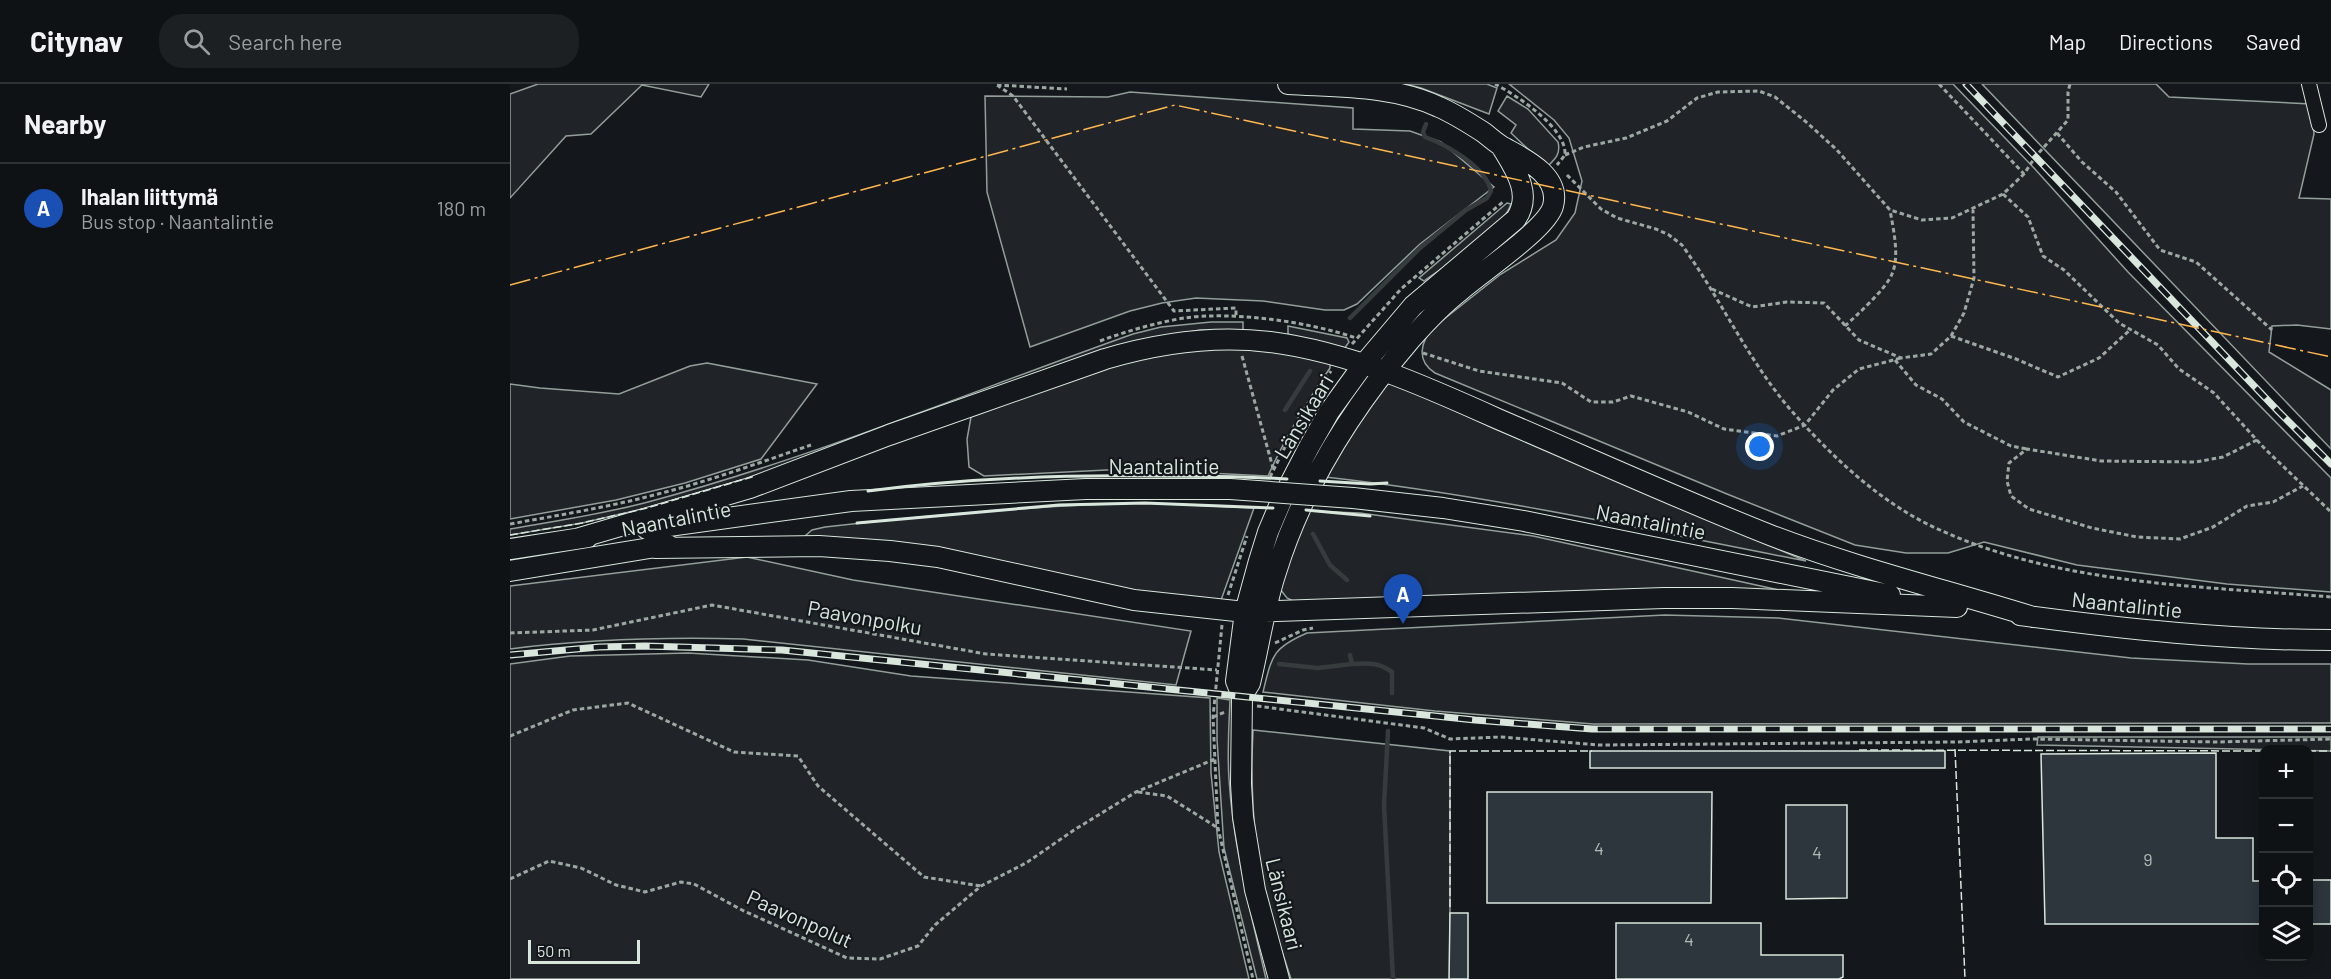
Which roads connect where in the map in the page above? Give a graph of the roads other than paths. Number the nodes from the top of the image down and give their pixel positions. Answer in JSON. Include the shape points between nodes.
{"nodes":[{"id":1,"x":1288,"y":84,"type":"edge"},
{"id":2,"x":2309,"y":84,"type":"edge"},
{"id":3,"x":2319,"y":125,"type":"dead end"},
{"id":4,"x":1501,"y":146,"type":"junction"},
{"id":5,"x":1362,"y":365,"type":"junction"},
{"id":6,"x":1385,"y":372,"type":"junction"},
{"id":7,"x":957,"y":496,"type":"junction"},
{"id":8,"x":576,"y":539,"type":"junction"},
{"id":9,"x":655,"y":548,"type":"junction"},
{"id":10,"x":510,"y":549,"type":"edge"},
{"id":11,"x":510,"y":571,"type":"edge"},
{"id":12,"x":1957,"y":607,"type":"junction"},
{"id":13,"x":1245,"y":612,"type":"junction"},
{"id":14,"x":1266,"y":612,"type":"junction"},
{"id":15,"x":2033,"y":617,"type":"junction"},
{"id":16,"x":2331,"y":640,"type":"edge"},
{"id":17,"x":1242,"y":701,"type":"junction"},
{"id":18,"x":1279,"y":979,"type":"edge"}],
"edges":[{"from":1,"to":4,"type":"main road","name":"Länsikaari","via":[[1362,88],[1414,98],[1458,117]]},
{"from":2,"to":3,"type":"street"},
{"from":4,"to":5,"type":"main road","name":"Länsikaari","via":[[1523,189],[1524,206],[1516,219],[1413,306]]},
{"from":4,"to":6,"type":"main road","name":"Länsikaari","via":[[1530,161],[1548,180],[1553,206],[1538,228],[1443,306]]},
{"from":5,"to":6,"type":"main road"},
{"from":5,"to":8,"type":"main road","via":[[1316,350],[1269,342],[1203,340],[1142,348],[750,488]]},
{"from":5,"to":13,"type":"main road","name":"Länsikaari","via":[[1329,412],[1282,499],[1268,532]]},
{"from":6,"to":14,"type":"main road","name":"Länsikaari","via":[[1348,421],[1301,504]]},
{"from":6,"to":15,"type":"main road","via":[[1771,535],[1858,566]]},
{"from":7,"to":8,"type":"main road","name":"Naantalintie","via":[[851,501]]},
{"from":7,"to":9,"type":"main road","name":"Naantalintie","via":[[748,528]]},
{"from":7,"to":12,"type":"main road","name":"Naantalintie","bridge":true,"via":[[1086,489],[1230,489],[1353,498],[1524,521]]},
{"from":8,"to":10,"type":"main road","name":"Naantalintie"},
{"from":9,"to":11,"type":"main road","name":"Naantalintie"},
{"from":9,"to":13,"type":"main road","via":[[819,546],[890,551],[938,557],[1134,600]]},
{"from":12,"to":14,"type":"main road","via":[[1675,598]]},
{"from":12,"to":15,"type":"main road","name":"Naantalintie"},
{"from":13,"to":14,"type":"main road"},
{"from":13,"to":17,"type":"main road","name":"Länsikaari","via":[[1236,681]]},
{"from":14,"to":17,"type":"main road","name":"Länsikaari","via":[[1250,683]]},
{"from":15,"to":16,"type":"main road","name":"Naantalintie","via":[[2201,636]]},
{"from":17,"to":18,"type":"main road","name":"Länsikaari","via":[[1243,817],[1255,890]]}]}
